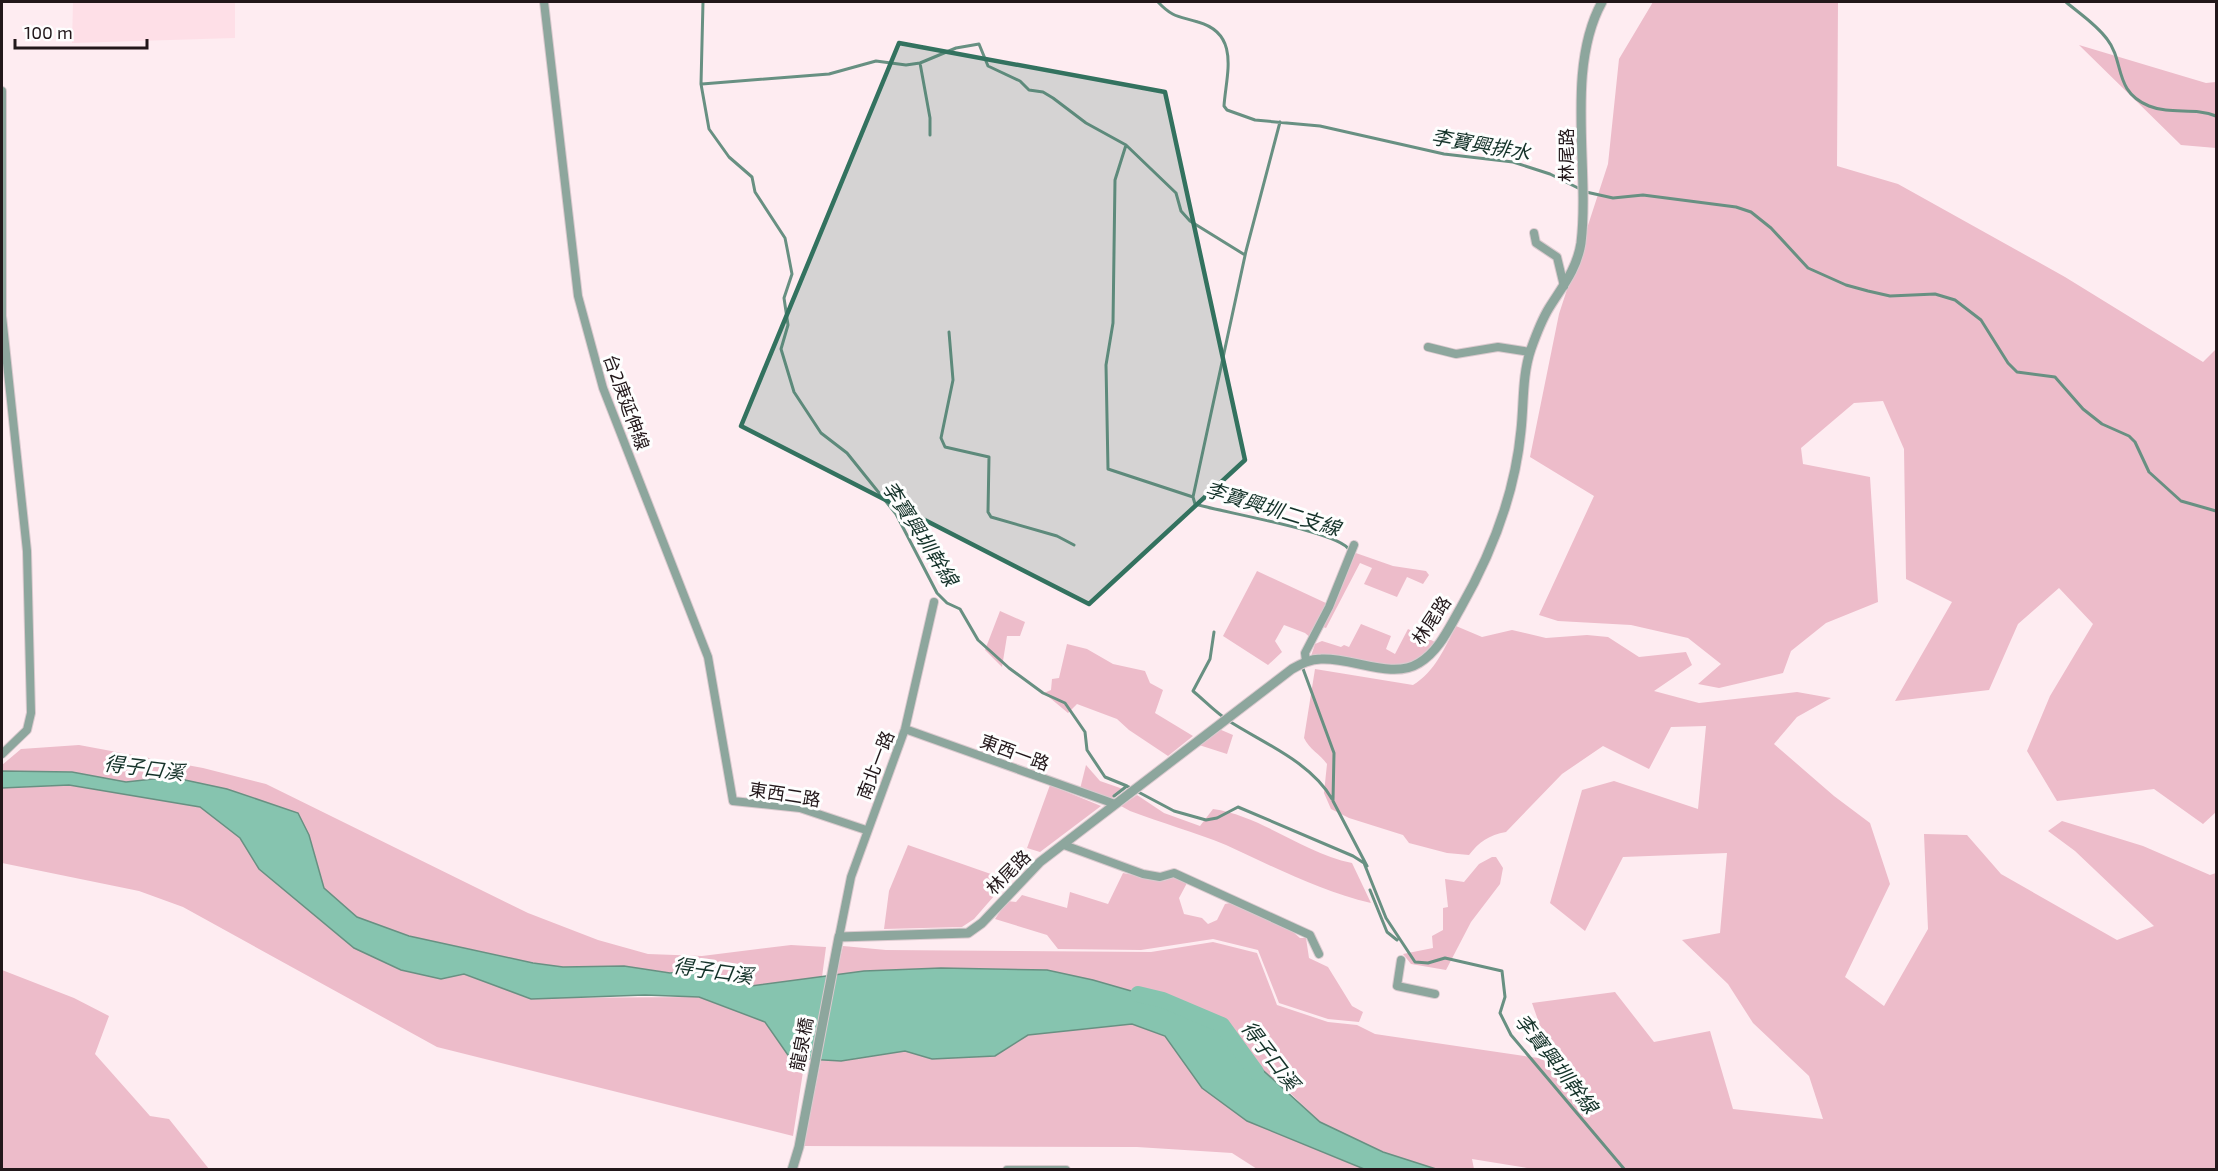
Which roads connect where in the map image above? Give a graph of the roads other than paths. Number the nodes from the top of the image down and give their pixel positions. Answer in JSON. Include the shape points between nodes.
{"nodes":[{"id":1,"x":544,"y":2,"type":"edge"},
{"id":2,"x":1602,"y":2,"type":"edge"},
{"id":3,"x":2,"y":91,"type":"edge"},
{"id":4,"x":1534,"y":233,"type":"dead end"},
{"id":5,"x":1564,"y":286,"type":"junction"},
{"id":6,"x":1428,"y":347,"type":"dead end"},
{"id":7,"x":1530,"y":352,"type":"junction"},
{"id":8,"x":1354,"y":545,"type":"dead end"},
{"id":9,"x":934,"y":602,"type":"dead end"},
{"id":10,"x":1306,"y":661,"type":"junction"},
{"id":11,"x":905,"y":729,"type":"junction"},
{"id":12,"x":2,"y":754,"type":"edge"},
{"id":13,"x":733,"y":801,"type":"joint"},
{"id":14,"x":1115,"y":804,"type":"junction"},
{"id":15,"x":866,"y":830,"type":"junction"},
{"id":16,"x":1064,"y":845,"type":"junction"},
{"id":17,"x":838,"y":942,"type":"junction"},
{"id":18,"x":1319,"y":954,"type":"dead end"},
{"id":19,"x":1401,"y":960,"type":"dead end"},
{"id":20,"x":1435,"y":994,"type":"dead end"},
{"id":21,"x":792,"y":1170,"type":"edge"},
{"id":22,"x":1007,"y":1170,"type":"edge"},
{"id":23,"x":1066,"y":1170,"type":"edge"}],
"edges":[{"from":1,"to":13,"type":"street","name":"台2庚延伸線","via":[[578,296],[603,388],[708,657]]},
{"from":2,"to":5,"type":"street","name":"林尾路","via":[[1586,47],[1580,247]]},
{"from":3,"to":12,"type":"street","via":[[2,316],[27,551],[31,713],[27,730]]},
{"from":4,"to":5,"type":"street","via":[[1536,243],[1557,257]]},
{"from":5,"to":7,"type":"street","name":"林尾路","via":[[1541,322]]},
{"from":6,"to":7,"type":"street","via":[[1456,354],[1498,347]]},
{"from":7,"to":10,"type":"street","name":"林尾路","via":[[1508,499],[1494,543],[1436,649],[1419,663],[1401,669],[1322,658]]},
{"from":8,"to":10,"type":"street","via":[[1305,653]]},
{"from":9,"to":11,"type":"street","name":"南北一路"},
{"from":10,"to":14,"type":"street","name":"林尾路"},
{"from":11,"to":14,"type":"street","name":"東西一路"},
{"from":11,"to":15,"type":"street","name":"南北一路"},
{"from":13,"to":15,"type":"street","name":"東西二路","via":[[800,808]]},
{"from":14,"to":16,"type":"street","name":"林尾路"},
{"from":15,"to":17,"type":"street","name":"南北一路","via":[[851,877]]},
{"from":16,"to":17,"type":"street","name":"林尾路","via":[[1040,862],[969,933]]},
{"from":16,"to":18,"type":"street","via":[[1143,874],[1160,877],[1174,873],[1310,935]]},
{"from":17,"to":21,"type":"street","name":"龍泉橋"},
{"from":19,"to":20,"type":"street","via":[[1397,986]]},
{"from":22,"to":23,"type":"street"}]}
